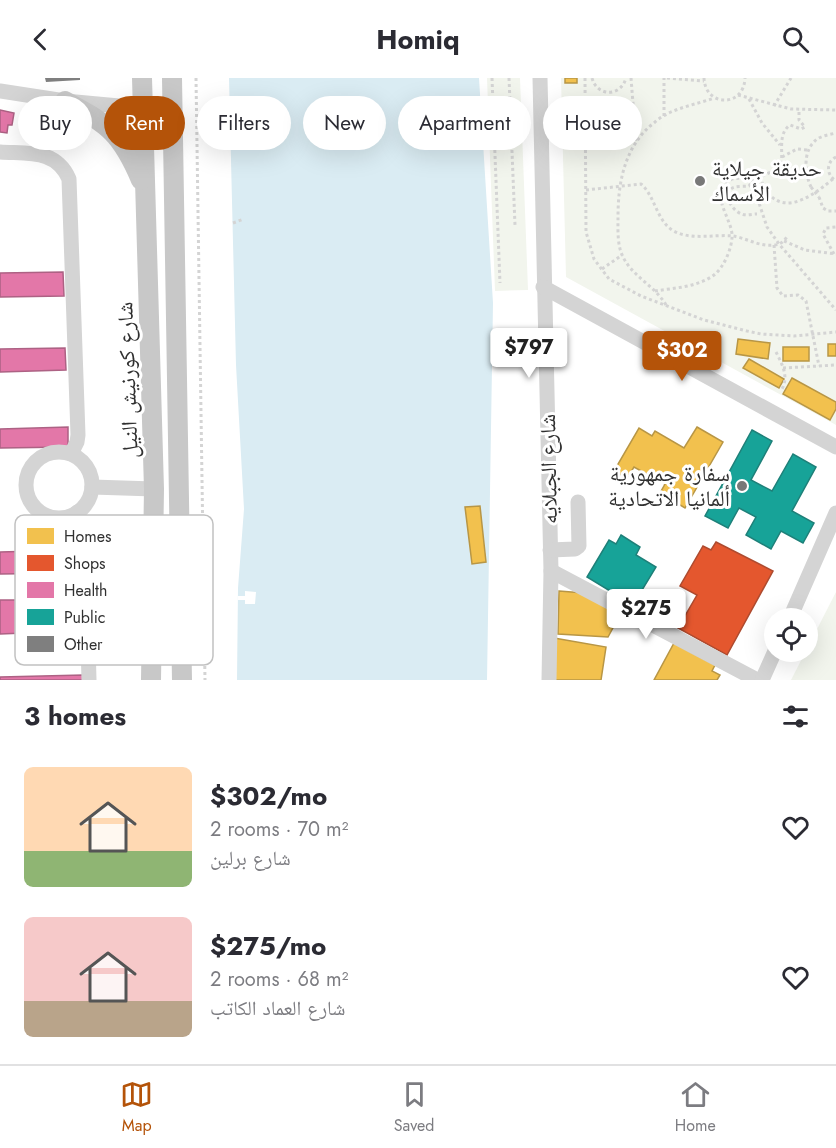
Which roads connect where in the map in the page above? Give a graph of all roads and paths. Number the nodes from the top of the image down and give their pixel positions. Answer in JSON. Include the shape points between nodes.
{"nodes":[{"id":1,"x":142,"y":78,"type":"edge"},
{"id":2,"x":172,"y":78,"type":"edge"},
{"id":3,"x":196,"y":78,"type":"edge"},
{"id":4,"x":492,"y":78,"type":"edge"},
{"id":5,"x":509,"y":78,"type":"edge"},
{"id":6,"x":540,"y":78,"type":"edge"},
{"id":7,"x":585,"y":78,"type":"edge"},
{"id":8,"x":592,"y":78,"type":"edge"},
{"id":9,"x":626,"y":78,"type":"edge"},
{"id":10,"x":631,"y":78,"type":"edge"},
{"id":11,"x":666,"y":78,"type":"edge"},
{"id":12,"x":745,"y":78,"type":"edge"},
{"id":13,"x":790,"y":78,"type":"edge"},
{"id":14,"x":704,"y":79,"type":"edge"},
{"id":15,"x":0,"y":91,"type":"edge"},
{"id":16,"x":738,"y":95,"type":"junction"},
{"id":17,"x":32,"y":96,"type":"edge"},
{"id":18,"x":143,"y":96,"type":"edge"},
{"id":19,"x":173,"y":96,"type":"edge"},
{"id":20,"x":632,"y":96,"type":"edge"},
{"id":21,"x":714,"y":98,"type":"junction"},
{"id":22,"x":749,"y":99,"type":"junction"},
{"id":23,"x":774,"y":106,"type":"junction"},
{"id":24,"x":836,"y":110,"type":"edge"},
{"id":25,"x":799,"y":111,"type":"junction"},
{"id":26,"x":92,"y":116,"type":"edge"},
{"id":27,"x":664,"y":116,"type":"junction"},
{"id":28,"x":836,"y":133,"type":"edge"},
{"id":29,"x":642,"y":135,"type":"edge"},
{"id":30,"x":781,"y":146,"type":"junction"},
{"id":31,"x":144,"y":150,"type":"edge"},
{"id":32,"x":174,"y":150,"type":"edge"},
{"id":33,"x":632,"y":150,"type":"edge"},
{"id":34,"x":808,"y":150,"type":"junction"},
{"id":35,"x":0,"y":152,"type":"edge"},
{"id":36,"x":782,"y":157,"type":"junction"},
{"id":37,"x":836,"y":157,"type":"edge"},
{"id":38,"x":759,"y":177,"type":"junction"},
{"id":39,"x":834,"y":180,"type":"edge"},
{"id":40,"x":751,"y":182,"type":"junction"},
{"id":41,"x":145,"y":188,"type":"junction"},
{"id":42,"x":618,"y":188,"type":"junction"},
{"id":43,"x":586,"y":190,"type":"junction"},
{"id":44,"x":836,"y":211,"type":"edge"},
{"id":45,"x":757,"y":214,"type":"dead end"},
{"id":46,"x":244,"y":219,"type":"dead end"},
{"id":47,"x":233,"y":223,"type":"dead end"},
{"id":48,"x":514,"y":225,"type":"dead end"},
{"id":49,"x":836,"y":227,"type":"edge"},
{"id":50,"x":788,"y":235,"type":"dead end"},
{"id":51,"x":733,"y":237,"type":"junction"},
{"id":52,"x":784,"y":241,"type":"junction"},
{"id":53,"x":776,"y":245,"type":"junction"},
{"id":54,"x":835,"y":254,"type":"edge"},
{"id":55,"x":622,"y":255,"type":"junction"},
{"id":56,"x":602,"y":269,"type":"junction"},
{"id":57,"x":500,"y":283,"type":"dead end"},
{"id":58,"x":543,"y":287,"type":"junction"},
{"id":59,"x":655,"y":291,"type":"junction"},
{"id":60,"x":667,"y":306,"type":"junction"},
{"id":61,"x":836,"y":310,"type":"edge"},
{"id":62,"x":836,"y":332,"type":"edge"},
{"id":63,"x":812,"y":335,"type":"junction"},
{"id":64,"x":776,"y":351,"type":"dead end"},
{"id":65,"x":836,"y":365,"type":"edge"},
{"id":66,"x":819,"y":366,"type":"junction"},
{"id":67,"x":783,"y":368,"type":"junction"},
{"id":68,"x":782,"y":389,"type":"dead end"},
{"id":69,"x":836,"y":447,"type":"edge"},
{"id":70,"x":71,"y":454,"type":"junction"},
{"id":71,"x":92,"y":487,"type":"junction"},
{"id":72,"x":154,"y":489,"type":"junction"},
{"id":73,"x":578,"y":502,"type":"dead end"},
{"id":74,"x":77,"y":512,"type":"junction"},
{"id":75,"x":836,"y":513,"type":"edge"},
{"id":76,"x":47,"y":515,"type":"edge"},
{"id":77,"x":68,"y":515,"type":"edge"},
{"id":78,"x":78,"y":515,"type":"edge"},
{"id":79,"x":154,"y":515,"type":"edge"},
{"id":80,"x":179,"y":515,"type":"edge"},
{"id":81,"x":203,"y":515,"type":"edge"},
{"id":82,"x":550,"y":550,"type":"junction"},
{"id":83,"x":551,"y":571,"type":"junction"},
{"id":84,"x":794,"y":608,"type":"edge"},
{"id":85,"x":770,"y":662,"type":"edge"},
{"id":86,"x":88,"y":665,"type":"edge"},
{"id":87,"x":151,"y":665,"type":"edge"},
{"id":88,"x":182,"y":665,"type":"edge"},
{"id":89,"x":205,"y":665,"type":"edge"},
{"id":90,"x":89,"y":680,"type":"edge"},
{"id":91,"x":151,"y":680,"type":"edge"},
{"id":92,"x":182,"y":680,"type":"edge"},
{"id":93,"x":205,"y":680,"type":"edge"},
{"id":94,"x":549,"y":680,"type":"edge"},
{"id":95,"x":758,"y":680,"type":"edge"},
{"id":96,"x":762,"y":680,"type":"edge"}],
"edges":[{"from":1,"to":18,"type":"main road","name":"شارع كورنيش النيل"},
{"from":2,"to":19,"type":"main road"},
{"from":3,"to":81,"type":"path"},
{"from":4,"to":57,"type":"path"},
{"from":5,"to":48,"type":"path"},
{"from":6,"to":58,"type":"street","name":"شارع الجبلايه"},
{"from":7,"to":43,"type":"path"},
{"from":8,"to":9,"type":"path","via":[[596,87],[606,93],[618,91]]},
{"from":10,"to":20,"type":"path"},
{"from":11,"to":14,"type":"path"},
{"from":11,"to":27,"type":"path"},
{"from":12,"to":16,"type":"path"},
{"from":13,"to":23,"type":"path"},
{"from":14,"to":21,"type":"path"},
{"from":15,"to":17,"type":"street"},
{"from":16,"to":21,"type":"path","via":[[729,100]]},
{"from":16,"to":22,"type":"path"},
{"from":21,"to":27,"type":"path"},
{"from":22,"to":23,"type":"path"},
{"from":22,"to":30,"type":"path"},
{"from":23,"to":25,"type":"path"},
{"from":24,"to":25,"type":"path"},
{"from":25,"to":30,"type":"path","via":[[799,120],[805,127],[787,127]]},
{"from":26,"to":41,"type":"main road","via":[[124,144]]},
{"from":27,"to":29,"type":"path"},
{"from":28,"to":34,"type":"path","via":[[820,137]]},
{"from":30,"to":36,"type":"path"},
{"from":31,"to":41,"type":"main road","name":"شارع كورنيش النيل"},
{"from":32,"to":80,"type":"main road"},
{"from":33,"to":42,"type":"path"},
{"from":34,"to":36,"type":"path","via":[[800,148]]},
{"from":34,"to":44,"type":"path","bridge":true,"via":[[806,173],[811,187],[823,208]]},
{"from":35,"to":70,"type":"street","via":[[50,157],[69,179],[78,435]]},
{"from":36,"to":38,"type":"path","via":[[780,168]]},
{"from":37,"to":39,"type":"path","via":[[829,168]]},
{"from":38,"to":39,"type":"path","via":[[769,194],[784,202],[810,196]]},
{"from":38,"to":40,"type":"path"},
{"from":40,"to":45,"type":"path","via":[[749,186],[733,188],[728,196],[737,212]]},
{"from":40,"to":51,"type":"path","via":[[742,178],[730,180],[720,191]]},
{"from":40,"to":53,"type":"path","via":[[757,186],[767,227]]},
{"from":41,"to":72,"type":"main road","name":"شارع كورنيش النيل"},
{"from":42,"to":43,"type":"path"},
{"from":42,"to":51,"type":"path","via":[[642,185],[666,224],[679,233]]},
{"from":42,"to":55,"type":"path"},
{"from":43,"to":56,"type":"path","via":[[587,242]]},
{"from":46,"to":47,"type":"path"},
{"from":49,"to":54,"type":"path","via":[[826,228],[823,234]]},
{"from":50,"to":52,"type":"path"},
{"from":51,"to":53,"type":"path"},
{"from":51,"to":59,"type":"path","via":[[724,263],[714,275],[700,282]]},
{"from":52,"to":53,"type":"path"},
{"from":52,"to":54,"type":"path","via":[[805,250]]},
{"from":53,"to":61,"type":"path"},
{"from":53,"to":63,"type":"path","via":[[777,288],[783,296],[805,298]]},
{"from":55,"to":56,"type":"path"},
{"from":55,"to":59,"type":"path"},
{"from":56,"to":60,"type":"path","via":[[619,286]]},
{"from":58,"to":69,"type":"street"},
{"from":58,"to":82,"type":"street","name":"شارع الجبلايه"},
{"from":59,"to":60,"type":"path"},
{"from":60,"to":63,"type":"path","via":[[754,333]]},
{"from":62,"to":63,"type":"path"},
{"from":63,"to":66,"type":"path"},
{"from":64,"to":67,"type":"path"},
{"from":65,"to":66,"type":"path"},
{"from":66,"to":67,"type":"path"},
{"from":67,"to":68,"type":"path","via":[[786,378]]},
{"from":70,"to":71,"type":"street","via":[[87,467]]},
{"from":70,"to":76,"type":"street","via":[[54,452],[39,458],[29,471],[26,487],[31,502]]},
{"from":71,"to":72,"type":"street"},
{"from":71,"to":74,"type":"street","via":[[87,502]]},
{"from":72,"to":79,"type":"main road","name":"شارع كورنيش النيل"},
{"from":73,"to":82,"type":"street","via":[[579,546]]},
{"from":74,"to":77,"type":"street"},
{"from":74,"to":78,"type":"street"},
{"from":75,"to":84,"type":"street"},
{"from":82,"to":83,"type":"street","name":"شارع الجبلايه"},
{"from":83,"to":94,"type":"street","name":"شارع الجبلايه"},
{"from":83,"to":95,"type":"street"},
{"from":85,"to":96,"type":"street"},
{"from":86,"to":90,"type":"street"},
{"from":87,"to":91,"type":"main road","name":"شارع كورنيش النيل"},
{"from":88,"to":92,"type":"main road"},
{"from":89,"to":93,"type":"path"}]}
